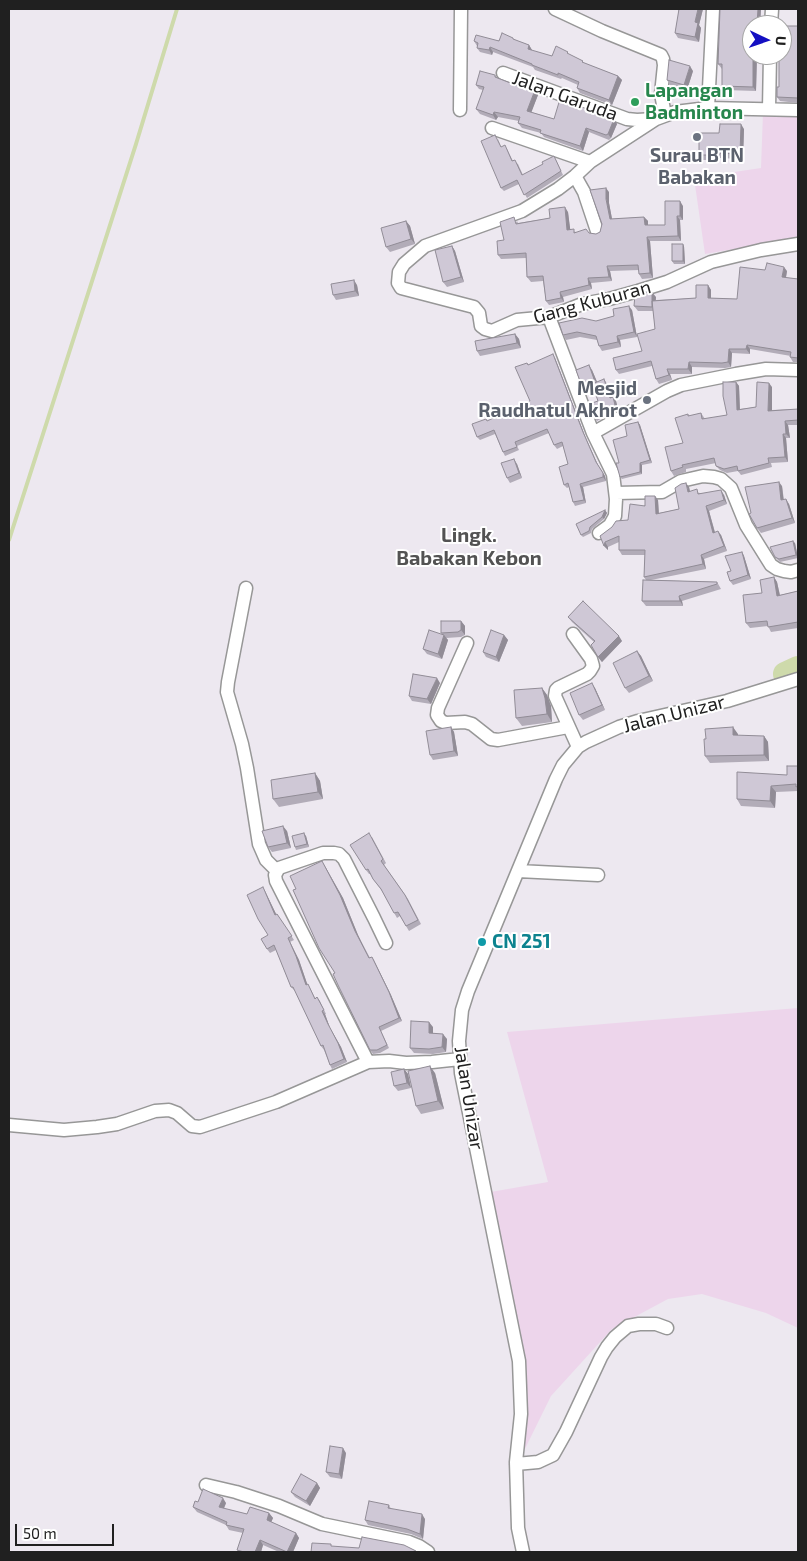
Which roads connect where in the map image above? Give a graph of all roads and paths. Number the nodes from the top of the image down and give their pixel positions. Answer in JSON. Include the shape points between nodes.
{"nodes":[{"id":1,"x":461,"y":9,"type":"edge"},
{"id":2,"x":555,"y":9,"type":"edge"},
{"id":3,"x":713,"y":9,"type":"edge"},
{"id":4,"x":770,"y":65,"type":"edge"},
{"id":5,"x":503,"y":73,"type":"dead end"},
{"id":6,"x":708,"y":108,"type":"junction"},
{"id":7,"x":769,"y":109,"type":"junction"},
{"id":8,"x":460,"y":110,"type":"dead end"},
{"id":9,"x":798,"y":110,"type":"edge"},
{"id":10,"x":661,"y":117,"type":"junction"},
{"id":11,"x":492,"y":128,"type":"dead end"},
{"id":12,"x":590,"y":162,"type":"junction"},
{"id":13,"x":575,"y":176,"type":"junction"},
{"id":14,"x":597,"y":231,"type":"edge"},
{"id":15,"x":798,"y":244,"type":"edge"},
{"id":16,"x":401,"y":288,"type":"joint"},
{"id":17,"x":549,"y":317,"type":"junction"},
{"id":18,"x":798,"y":370,"type":"edge"},
{"id":19,"x":593,"y":433,"type":"junction"},
{"id":20,"x":616,"y":493,"type":"junction"},
{"id":21,"x":599,"y":533,"type":"dead end"},
{"id":22,"x":798,"y":570,"type":"edge"},
{"id":23,"x":246,"y":588,"type":"dead end"},
{"id":24,"x":573,"y":634,"type":"dead end"},
{"id":25,"x":467,"y":644,"type":"dead end"},
{"id":26,"x":798,"y":679,"type":"edge"},
{"id":27,"x":573,"y":736,"type":"junction"},
{"id":28,"x":277,"y":871,"type":"junction"},
{"id":29,"x":518,"y":871,"type":"junction"},
{"id":30,"x":598,"y":875,"type":"dead end"},
{"id":31,"x":386,"y":943,"type":"dead end"},
{"id":32,"x":460,"y":1059,"type":"junction"},
{"id":33,"x":368,"y":1062,"type":"junction"},
{"id":34,"x":9,"y":1125,"type":"edge"},
{"id":35,"x":667,"y":1328,"type":"dead end"},
{"id":36,"x":516,"y":1464,"type":"junction"},
{"id":37,"x":206,"y":1485,"type":"dead end"},
{"id":38,"x":428,"y":1552,"type":"edge"},
{"id":39,"x":523,"y":1552,"type":"edge"}],
"edges":[{"from":1,"to":8,"type":"street"},
{"from":2,"to":10,"type":"street","via":[[661,55],[664,65]]},
{"from":3,"to":6,"type":"street"},
{"from":4,"to":7,"type":"street"},
{"from":5,"to":10,"type":"street","name":"Jalan Garuda","via":[[627,119]]},
{"from":6,"to":7,"type":"street","name":"Jalan Garuda"},
{"from":6,"to":10,"type":"street","name":"Jalan Garuda","via":[[684,110]]},
{"from":7,"to":9,"type":"street","name":"Jalan Garuda"},
{"from":10,"to":12,"type":"street","name":"Jalan Garuda"},
{"from":11,"to":12,"type":"street"},
{"from":12,"to":13,"type":"street","name":"Jalan Garuda"},
{"from":13,"to":14,"type":"street"},
{"from":13,"to":16,"type":"street","name":"Jalan Garuda","via":[[522,210],[424,246],[399,272]]},
{"from":15,"to":17,"type":"street","name":"Gang Kuburan","via":[[712,262],[638,291],[582,304]]},
{"from":16,"to":17,"type":"street","name":"Gang Kuburan","via":[[474,307],[479,313],[481,326],[488,331],[517,320]]},
{"from":17,"to":19,"type":"street"},
{"from":18,"to":19,"type":"street","via":[[766,369],[681,385]]},
{"from":19,"to":20,"type":"street","via":[[612,474]]},
{"from":20,"to":21,"type":"street","via":[[614,519]]},
{"from":20,"to":22,"type":"street","via":[[662,492],[681,481],[703,476],[721,479],[731,488],[746,525],[771,565],[784,571]]},
{"from":23,"to":28,"type":"street","via":[[227,692],[242,744],[259,844],[266,860]]},
{"from":24,"to":27,"type":"street","via":[[593,664],[586,674],[556,690],[555,696]]},
{"from":25,"to":27,"type":"street","via":[[438,708],[437,715],[441,721],[472,724],[491,739],[498,740]]},
{"from":26,"to":27,"type":"street","name":"Jalan Unizar","via":[[727,701]]},
{"from":27,"to":29,"type":"street","name":"Jalan Unizar"},
{"from":28,"to":31,"type":"street","via":[[323,853],[339,854]]},
{"from":28,"to":33,"type":"street","via":[[276,881]]},
{"from":29,"to":30,"type":"street"},
{"from":29,"to":32,"type":"street","name":"Jalan Unizar","via":[[462,1010]]},
{"from":32,"to":33,"type":"street"},
{"from":32,"to":36,"type":"street","name":"Jalan Unizar","via":[[519,1361],[521,1414]]},
{"from":33,"to":34,"type":"street","via":[[276,1102],[200,1126],[192,1126],[178,1112],[169,1110],[155,1110],[117,1124],[96,1127],[64,1130]]},
{"from":35,"to":36,"type":"street","via":[[639,1324],[628,1326],[614,1337],[554,1455]]},
{"from":36,"to":39,"type":"street","name":"Jalan Unizar","via":[[518,1528]]},
{"from":37,"to":38,"type":"street","via":[[279,1506],[322,1524],[409,1542]]}]}
